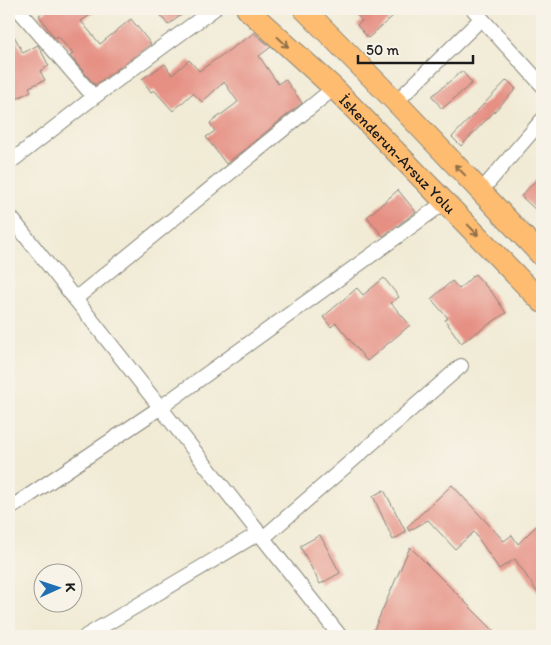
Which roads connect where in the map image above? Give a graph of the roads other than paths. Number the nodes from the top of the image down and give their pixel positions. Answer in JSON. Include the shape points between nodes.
{"nodes":[{"id":1,"x":18,"y":9,"type":"edge"},
{"id":2,"x":214,"y":9,"type":"edge"},
{"id":3,"x":247,"y":9,"type":"edge"},
{"id":4,"x":304,"y":9,"type":"edge"},
{"id":5,"x":477,"y":14,"type":"edge"},
{"id":6,"x":542,"y":85,"type":"edge"},
{"id":7,"x":334,"y":88,"type":"junction"},
{"id":8,"x":94,"y":98,"type":"junction"},
{"id":9,"x":396,"y":102,"type":"junction"},
{"id":10,"x":542,"y":120,"type":"edge"},
{"id":11,"x":9,"y":163,"type":"edge"},
{"id":12,"x":481,"y":191,"type":"junction"},
{"id":13,"x":445,"y":202,"type":"junction"},
{"id":14,"x":9,"y":215,"type":"edge"},
{"id":15,"x":542,"y":256,"type":"edge"},
{"id":16,"x":75,"y":298,"type":"junction"},
{"id":17,"x":542,"y":302,"type":"edge"},
{"id":18,"x":461,"y":366,"type":"dead end"},
{"id":19,"x":161,"y":408,"type":"junction"},
{"id":20,"x":9,"y":509,"type":"edge"},
{"id":21,"x":261,"y":536,"type":"junction"},
{"id":22,"x":86,"y":636,"type":"edge"},
{"id":23,"x":340,"y":636,"type":"edge"}],
"edges":[{"from":1,"to":8,"type":"street"},
{"from":2,"to":8,"type":"street"},
{"from":3,"to":7,"type":"main road","name":"İskenderun-Arsuz Yolu","one_way":true},
{"from":4,"to":9,"type":"main road","name":"İskenderun-Arsuz Yolu"},
{"from":5,"to":6,"type":"street"},
{"from":5,"to":9,"type":"street"},
{"from":7,"to":13,"type":"main road","name":"İskenderun-Arsuz Yolu"},
{"from":7,"to":16,"type":"street"},
{"from":8,"to":11,"type":"street"},
{"from":12,"to":9,"type":"main road","name":"İskenderun-Arsuz Yolu","one_way":true},
{"from":10,"to":12,"type":"street"},
{"from":12,"to":15,"type":"main road","name":"İskenderun-Arsuz Yolu"},
{"from":13,"to":17,"type":"main road","name":"İskenderun-Arsuz Yolu","one_way":true},
{"from":13,"to":19,"type":"street"},
{"from":14,"to":16,"type":"street"},
{"from":16,"to":19,"type":"street"},
{"from":18,"to":21,"type":"street"},
{"from":19,"to":20,"type":"street"},
{"from":19,"to":21,"type":"street"},
{"from":21,"to":22,"type":"street"},
{"from":21,"to":23,"type":"street"}]}
